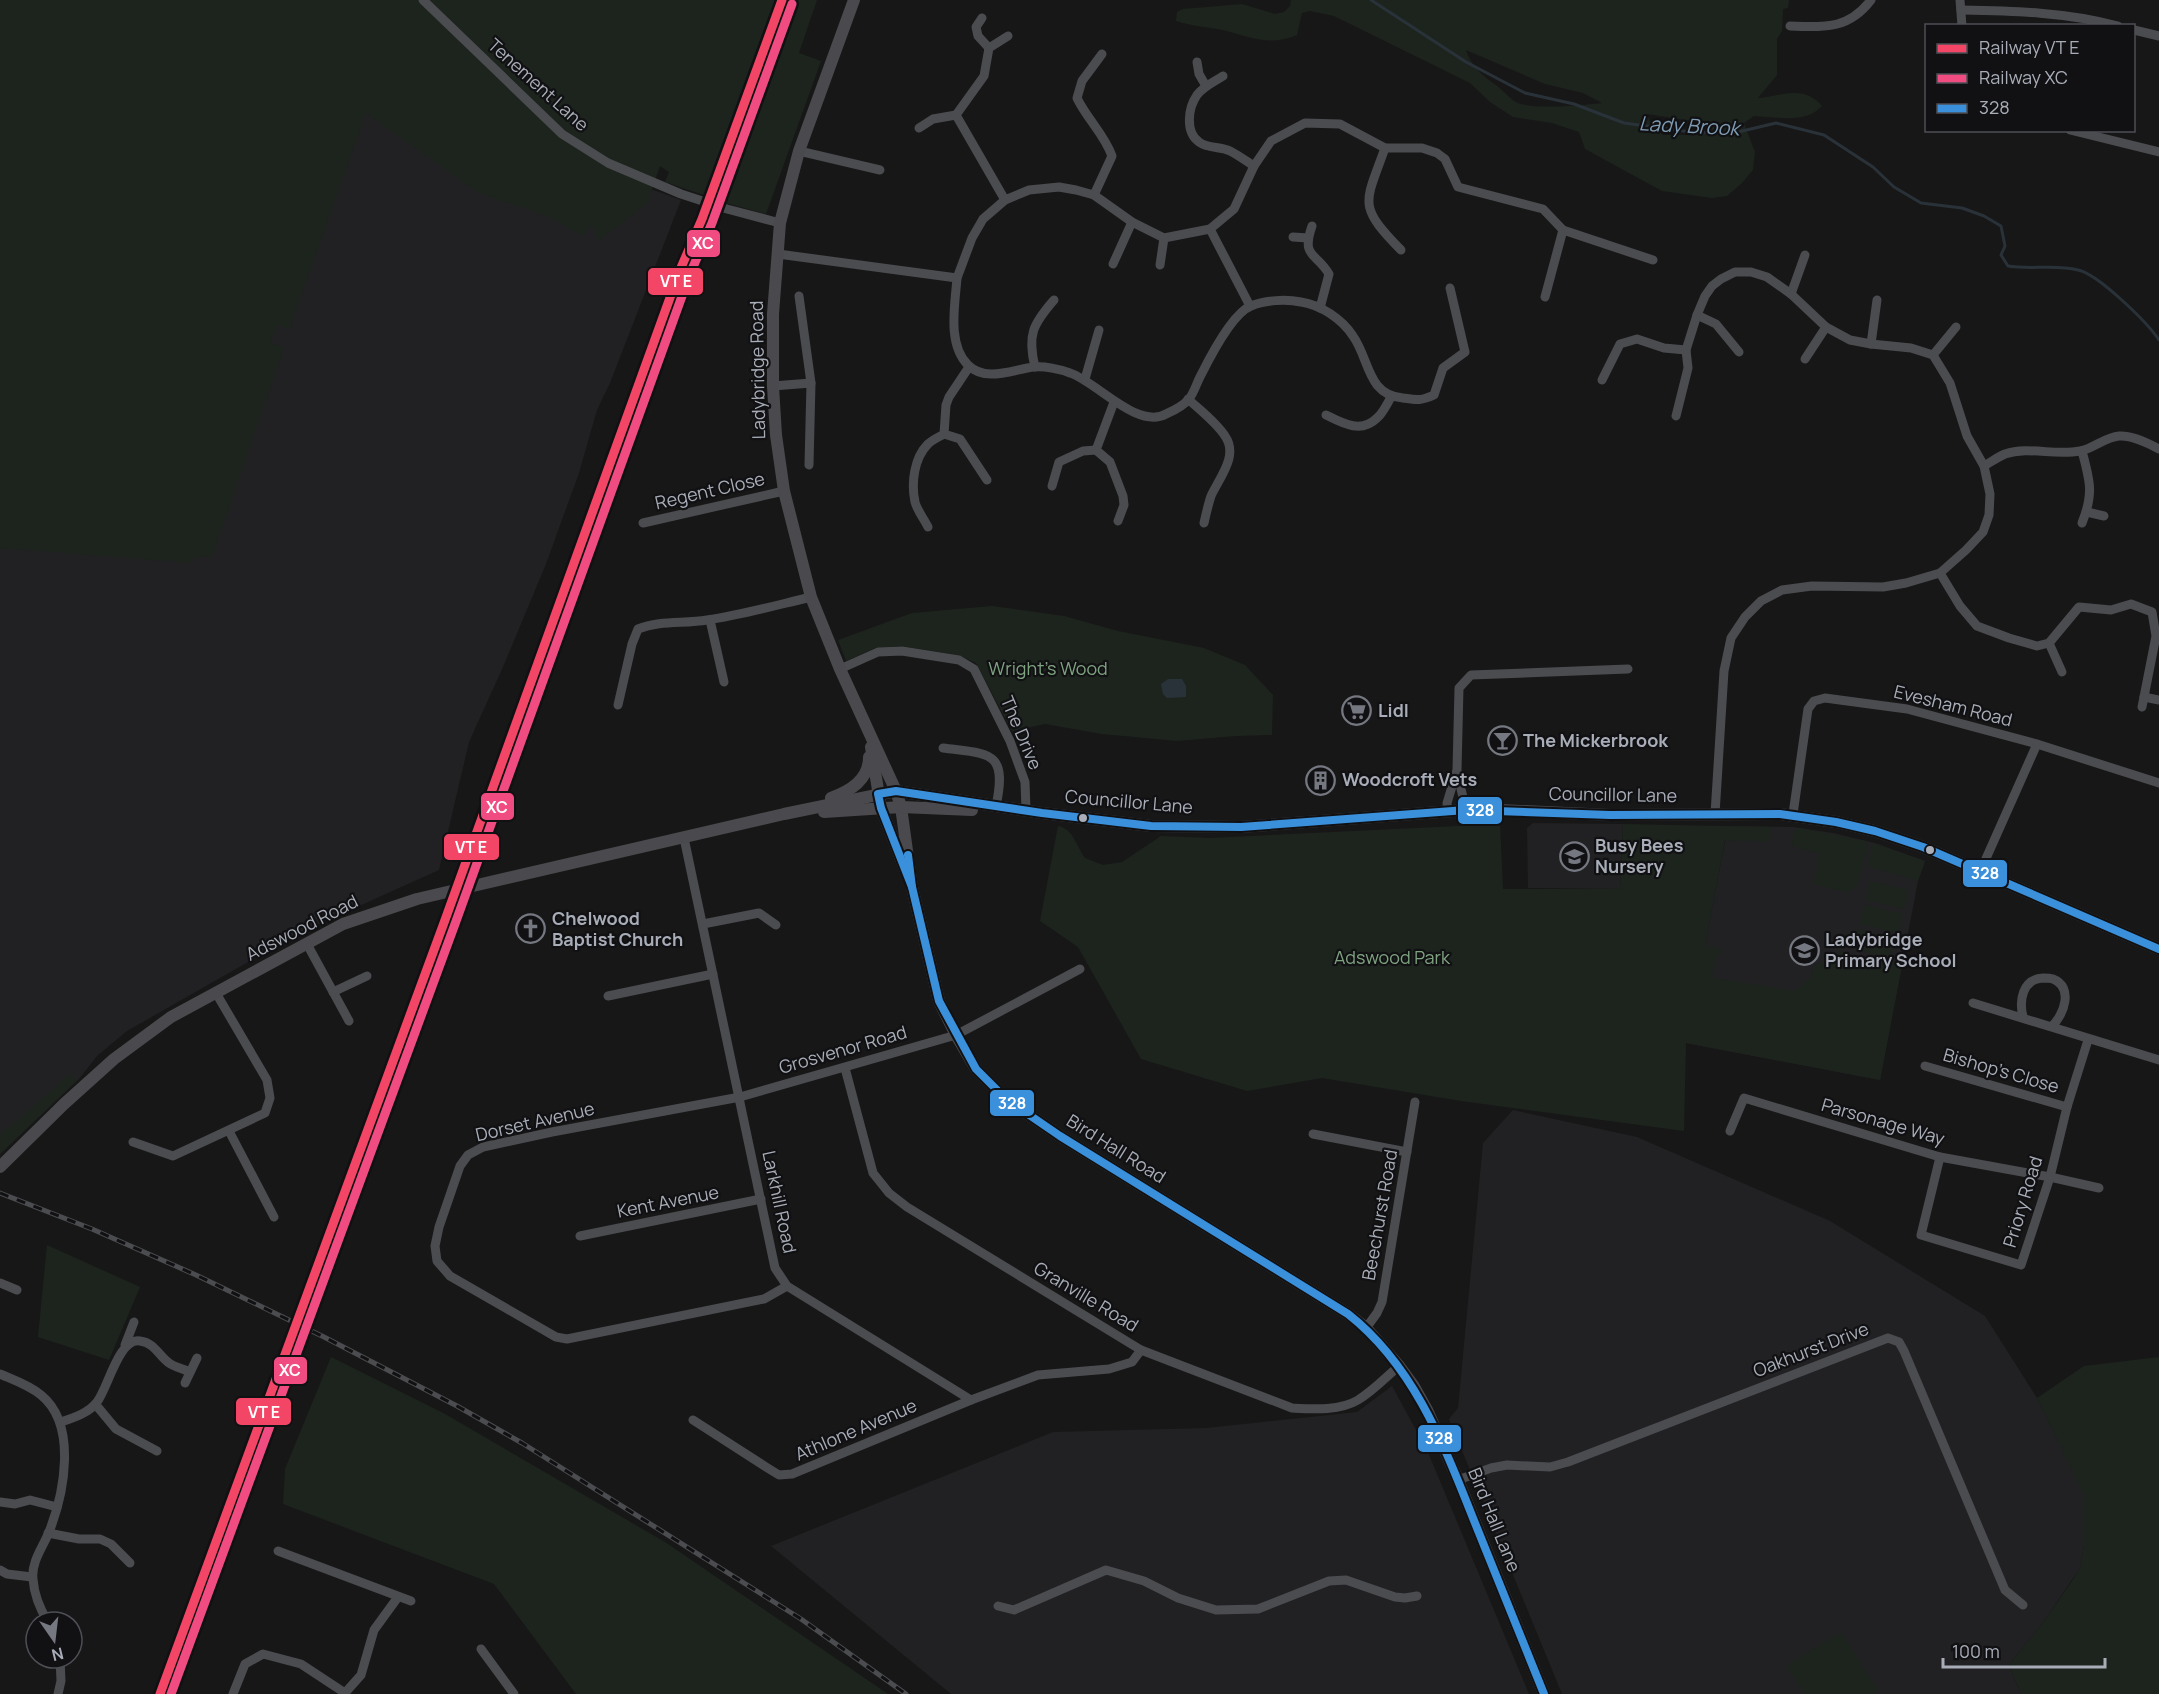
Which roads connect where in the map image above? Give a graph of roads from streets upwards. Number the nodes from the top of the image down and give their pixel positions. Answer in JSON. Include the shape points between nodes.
{"nodes":[{"id":1,"x":423,"y":0,"type":"edge"},
{"id":2,"x":854,"y":0,"type":"edge"},
{"id":3,"x":1871,"y":0,"type":"edge"},
{"id":4,"x":1960,"y":5,"type":"edge"},
{"id":5,"x":982,"y":18,"type":"dead end"},
{"id":6,"x":1962,"y":24,"type":"edge"},
{"id":7,"x":2105,"y":24,"type":"edge"},
{"id":8,"x":1790,"y":26,"type":"dead end"},
{"id":9,"x":2135,"y":30,"type":"edge"},
{"id":10,"x":1008,"y":36,"type":"dead end"},
{"id":11,"x":2159,"y":36,"type":"edge"},
{"id":12,"x":989,"y":48,"type":"junction"},
{"id":13,"x":1102,"y":54,"type":"dead end"},
{"id":14,"x":1197,"y":62,"type":"dead end"},
{"id":15,"x":1223,"y":76,"type":"dead end"},
{"id":16,"x":1206,"y":86,"type":"junction"},
{"id":17,"x":956,"y":115,"type":"junction"},
{"id":18,"x":919,"y":128,"type":"dead end"},
{"id":19,"x":2078,"y":132,"type":"edge"},
{"id":20,"x":1385,"y":148,"type":"junction"},
{"id":21,"x":800,"y":151,"type":"junction"},
{"id":22,"x":2159,"y":152,"type":"edge"},
{"id":23,"x":1254,"y":166,"type":"junction"},
{"id":24,"x":880,"y":170,"type":"dead end"},
{"id":25,"x":1094,"y":195,"type":"junction"},
{"id":26,"x":1005,"y":200,"type":"junction"},
{"id":27,"x":1132,"y":222,"type":"junction"},
{"id":28,"x":780,"y":223,"type":"junction"},
{"id":29,"x":1312,"y":226,"type":"dead end"},
{"id":30,"x":1210,"y":229,"type":"junction"},
{"id":31,"x":1563,"y":230,"type":"junction"},
{"id":32,"x":1164,"y":237,"type":"junction"},
{"id":33,"x":1293,"y":237,"type":"dead end"},
{"id":34,"x":1308,"y":238,"type":"junction"},
{"id":35,"x":1401,"y":250,"type":"dead end"},
{"id":36,"x":778,"y":254,"type":"junction"},
{"id":37,"x":1805,"y":255,"type":"dead end"},
{"id":38,"x":1653,"y":260,"type":"dead end"},
{"id":39,"x":1113,"y":264,"type":"dead end"},
{"id":40,"x":1160,"y":265,"type":"dead end"},
{"id":41,"x":957,"y":278,"type":"junction"},
{"id":42,"x":1450,"y":288,"type":"dead end"},
{"id":43,"x":1791,"y":294,"type":"junction"},
{"id":44,"x":799,"y":296,"type":"dead end"},
{"id":45,"x":1545,"y":297,"type":"dead end"},
{"id":46,"x":1054,"y":300,"type":"dead end"},
{"id":47,"x":1877,"y":300,"type":"dead end"},
{"id":48,"x":1250,"y":306,"type":"junction"},
{"id":49,"x":1320,"y":308,"type":"junction"},
{"id":50,"x":1697,"y":315,"type":"junction"},
{"id":51,"x":1826,"y":327,"type":"junction"},
{"id":52,"x":1956,"y":327,"type":"dead end"},
{"id":53,"x":1100,"y":330,"type":"dead end"},
{"id":54,"x":1871,"y":344,"type":"junction"},
{"id":55,"x":1686,"y":350,"type":"junction"},
{"id":56,"x":1739,"y":352,"type":"dead end"},
{"id":57,"x":1933,"y":356,"type":"junction"},
{"id":58,"x":1805,"y":359,"type":"dead end"},
{"id":59,"x":969,"y":367,"type":"junction"},
{"id":60,"x":1035,"y":367,"type":"junction"},
{"id":61,"x":1085,"y":379,"type":"junction"},
{"id":62,"x":1602,"y":380,"type":"dead end"},
{"id":63,"x":811,"y":383,"type":"junction"},
{"id":64,"x":773,"y":386,"type":"junction"},
{"id":65,"x":1391,"y":397,"type":"junction"},
{"id":66,"x":1188,"y":399,"type":"junction"},
{"id":67,"x":1114,"y":402,"type":"junction"},
{"id":68,"x":1326,"y":415,"type":"dead end"},
{"id":69,"x":1676,"y":416,"type":"dead end"},
{"id":70,"x":944,"y":434,"type":"junction"},
{"id":71,"x":2159,"y":449,"type":"edge"},
{"id":72,"x":1096,"y":450,"type":"junction"},
{"id":73,"x":2082,"y":451,"type":"junction"},
{"id":74,"x":809,"y":465,"type":"dead end"},
{"id":75,"x":1984,"y":466,"type":"junction"},
{"id":76,"x":987,"y":480,"type":"dead end"},
{"id":77,"x":1052,"y":486,"type":"dead end"},
{"id":78,"x":784,"y":491,"type":"junction"},
{"id":79,"x":2087,"y":512,"type":"junction"},
{"id":80,"x":2104,"y":516,"type":"dead end"},
{"id":81,"x":1118,"y":521,"type":"dead end"},
{"id":82,"x":643,"y":523,"type":"dead end"},
{"id":83,"x":1204,"y":523,"type":"dead end"},
{"id":84,"x":2082,"y":523,"type":"dead end"},
{"id":85,"x":928,"y":527,"type":"dead end"},
{"id":86,"x":1940,"y":573,"type":"junction"},
{"id":87,"x":812,"y":597,"type":"junction"},
{"id":88,"x":2156,"y":611,"type":"edge"},
{"id":89,"x":710,"y":620,"type":"junction"},
{"id":90,"x":2049,"y":643,"type":"junction"},
{"id":91,"x":840,"y":669,"type":"junction"},
{"id":92,"x":1628,"y":669,"type":"dead end"},
{"id":93,"x":2062,"y":672,"type":"dead end"},
{"id":94,"x":724,"y":682,"type":"dead end"},
{"id":95,"x":2144,"y":697,"type":"junction"},
{"id":96,"x":2159,"y":700,"type":"edge"},
{"id":97,"x":618,"y":705,"type":"dead end"},
{"id":98,"x":2142,"y":707,"type":"dead end"},
{"id":99,"x":870,"y":737,"type":"junction"},
{"id":100,"x":2037,"y":744,"type":"junction"},
{"id":101,"x":943,"y":748,"type":"dead end"},
{"id":102,"x":1457,"y":770,"type":"junction"},
{"id":103,"x":2159,"y":783,"type":"edge"},
{"id":104,"x":896,"y":791,"type":"junction"},
{"id":105,"x":878,"y":794,"type":"junction"},
{"id":106,"x":996,"y":806,"type":"junction"},
{"id":107,"x":901,"y":807,"type":"junction"},
{"id":108,"x":881,"y":808,"type":"junction"},
{"id":109,"x":1026,"y":810,"type":"junction"},
{"id":110,"x":1466,"y":810,"type":"junction"},
{"id":111,"x":1448,"y":812,"type":"junction"},
{"id":112,"x":1042,"y":813,"type":"junction"},
{"id":113,"x":784,"y":814,"type":"junction"},
{"id":114,"x":1715,"y":814,"type":"junction"},
{"id":115,"x":1793,"y":814,"type":"junction"},
{"id":116,"x":684,"y":838,"type":"junction"},
{"id":117,"x":1980,"y":872,"type":"junction"},
{"id":118,"x":912,"y":887,"type":"junction"},
{"id":119,"x":703,"y":924,"type":"junction"},
{"id":120,"x":776,"y":925,"type":"dead end"},
{"id":121,"x":307,"y":944,"type":"junction"},
{"id":122,"x":2159,"y":949,"type":"edge"},
{"id":123,"x":1080,"y":969,"type":"dead end"},
{"id":124,"x":713,"y":975,"type":"junction"},
{"id":125,"x":367,"y":976,"type":"dead end"},
{"id":126,"x":333,"y":992,"type":"junction"},
{"id":127,"x":216,"y":993,"type":"junction"},
{"id":128,"x":608,"y":996,"type":"dead end"},
{"id":129,"x":1973,"y":1003,"type":"dead end"},
{"id":130,"x":2023,"y":1017,"type":"junction"},
{"id":131,"x":349,"y":1021,"type":"dead end"},
{"id":132,"x":2052,"y":1026,"type":"junction"},
{"id":133,"x":956,"y":1035,"type":"junction"},
{"id":134,"x":2088,"y":1040,"type":"junction"},
{"id":135,"x":2159,"y":1060,"type":"edge"},
{"id":136,"x":1925,"y":1066,"type":"dead end"},
{"id":137,"x":846,"y":1068,"type":"junction"},
{"id":138,"x":740,"y":1096,"type":"junction"},
{"id":139,"x":1415,"y":1102,"type":"dead end"},
{"id":140,"x":2067,"y":1107,"type":"junction"},
{"id":141,"x":229,"y":1131,"type":"junction"},
{"id":142,"x":1730,"y":1131,"type":"dead end"},
{"id":143,"x":1313,"y":1134,"type":"dead end"},
{"id":144,"x":133,"y":1142,"type":"dead end"},
{"id":145,"x":1407,"y":1152,"type":"junction"},
{"id":146,"x":1940,"y":1157,"type":"junction"},
{"id":147,"x":1,"y":1166,"type":"edge"},
{"id":148,"x":2050,"y":1177,"type":"junction"},
{"id":149,"x":2099,"y":1188,"type":"dead end"},
{"id":150,"x":761,"y":1199,"type":"junction"},
{"id":151,"x":274,"y":1217,"type":"dead end"},
{"id":152,"x":580,"y":1236,"type":"dead end"},
{"id":153,"x":0,"y":1283,"type":"edge"},
{"id":154,"x":787,"y":1286,"type":"junction"},
{"id":155,"x":17,"y":1290,"type":"dead end"},
{"id":156,"x":135,"y":1322,"type":"dead end"},
{"id":157,"x":1366,"y":1328,"type":"junction"},
{"id":158,"x":125,"y":1345,"type":"junction"},
{"id":159,"x":1141,"y":1350,"type":"junction"},
{"id":160,"x":197,"y":1358,"type":"dead end"},
{"id":161,"x":1399,"y":1366,"type":"junction"},
{"id":162,"x":190,"y":1372,"type":"junction"},
{"id":163,"x":0,"y":1374,"type":"edge"},
{"id":164,"x":185,"y":1383,"type":"dead end"},
{"id":165,"x":971,"y":1400,"type":"junction"},
{"id":166,"x":96,"y":1405,"type":"junction"},
{"id":167,"x":694,"y":1420,"type":"dead end"},
{"id":168,"x":61,"y":1422,"type":"junction"},
{"id":169,"x":157,"y":1451,"type":"dead end"},
{"id":170,"x":1458,"y":1480,"type":"junction"},
{"id":171,"x":0,"y":1502,"type":"edge"},
{"id":172,"x":57,"y":1507,"type":"junction"},
{"id":173,"x":48,"y":1533,"type":"junction"},
{"id":174,"x":278,"y":1551,"type":"dead end"},
{"id":175,"x":130,"y":1563,"type":"dead end"},
{"id":176,"x":0,"y":1570,"type":"edge"},
{"id":177,"x":32,"y":1577,"type":"junction"},
{"id":178,"x":1417,"y":1596,"type":"dead end"},
{"id":179,"x":398,"y":1597,"type":"junction"},
{"id":180,"x":411,"y":1602,"type":"dead end"},
{"id":181,"x":2023,"y":1605,"type":"dead end"},
{"id":182,"x":998,"y":1606,"type":"dead end"},
{"id":183,"x":41,"y":1610,"type":"edge"},
{"id":184,"x":481,"y":1649,"type":"dead end"},
{"id":185,"x":61,"y":1670,"type":"edge"},
{"id":186,"x":345,"y":1693,"type":"edge"},
{"id":187,"x":58,"y":1694,"type":"edge"},
{"id":188,"x":233,"y":1694,"type":"edge"},
{"id":189,"x":514,"y":1694,"type":"edge"},
{"id":190,"x":1544,"y":1694,"type":"edge"}],
"edges":[{"from":1,"to":28,"type":"street","name":"Tenement Lane","via":[[562,134],[608,163],[681,194]]},
{"from":2,"to":21,"type":"street","name":"Ladybridge Road"},
{"from":3,"to":8,"type":"street","via":[[1854,17],[1829,27]]},
{"from":4,"to":6,"type":"street"},
{"from":4,"to":7,"type":"street"},
{"from":5,"to":12,"type":"street","via":[[976,27],[978,36]]},
{"from":9,"to":11,"type":"street"},
{"from":10,"to":12,"type":"street"},
{"from":12,"to":17,"type":"street","via":[[984,76]]},
{"from":13,"to":25,"type":"street","via":[[1082,81],[1077,98],[1112,156]]},
{"from":14,"to":16,"type":"street"},
{"from":15,"to":16,"type":"street"},
{"from":16,"to":23,"type":"street","via":[[1193,102],[1189,122],[1196,141],[1206,147],[1228,150]]},
{"from":17,"to":18,"type":"street","via":[[933,119]]},
{"from":17,"to":26,"type":"street"},
{"from":19,"to":22,"type":"street"},
{"from":20,"to":23,"type":"street","via":[[1340,124],[1305,123],[1271,141]]},
{"from":20,"to":31,"type":"street","via":[[1422,148],[1437,153],[1445,159],[1458,187],[1543,208]]},
{"from":20,"to":35,"type":"street","via":[[1368,204],[1372,216]]},
{"from":21,"to":24,"type":"street"},
{"from":21,"to":28,"type":"street","name":"Ladybridge Road"},
{"from":23,"to":30,"type":"street","via":[[1234,208]]},
{"from":25,"to":26,"type":"street","via":[[1044,188]]},
{"from":25,"to":27,"type":"street"},
{"from":26,"to":41,"type":"street","via":[[983,219]]},
{"from":27,"to":32,"type":"street"},
{"from":27,"to":39,"type":"street"},
{"from":28,"to":36,"type":"street","name":"Ladybridge Road"},
{"from":29,"to":34,"type":"street"},
{"from":30,"to":32,"type":"street"},
{"from":30,"to":48,"type":"street"},
{"from":31,"to":38,"type":"street"},
{"from":31,"to":45,"type":"street"},
{"from":32,"to":40,"type":"street"},
{"from":33,"to":34,"type":"street"},
{"from":34,"to":49,"type":"street","via":[[1310,254],[1329,274]]},
{"from":36,"to":41,"type":"street"},
{"from":36,"to":64,"type":"street","name":"Ladybridge Road"},
{"from":37,"to":43,"type":"street"},
{"from":41,"to":59,"type":"street","via":[[954,330]]},
{"from":42,"to":65,"type":"street","via":[[1465,352],[1443,368],[1434,394],[1422,400]]},
{"from":43,"to":50,"type":"street","via":[[1767,276],[1735,272],[1712,286]]},
{"from":43,"to":51,"type":"street"},
{"from":44,"to":63,"type":"street"},
{"from":46,"to":60,"type":"street","via":[[1038,319],[1033,334]]},
{"from":47,"to":54,"type":"street"},
{"from":48,"to":49,"type":"street","via":[[1293,301]]},
{"from":48,"to":66,"type":"street","via":[[1230,326]]},
{"from":49,"to":65,"type":"street","via":[[1354,337],[1374,383]]},
{"from":50,"to":55,"type":"street"},
{"from":50,"to":56,"type":"street","via":[[1716,324]]},
{"from":51,"to":54,"type":"street","via":[[1850,340]]},
{"from":51,"to":58,"type":"street"},
{"from":52,"to":57,"type":"street"},
{"from":53,"to":61,"type":"street"},
{"from":54,"to":57,"type":"street","via":[[1911,348]]},
{"from":55,"to":62,"type":"street","via":[[1637,339],[1620,344]]},
{"from":55,"to":69,"type":"street","via":[[1688,368]]},
{"from":57,"to":75,"type":"street","via":[[1950,383],[1967,436]]},
{"from":59,"to":60,"type":"street","via":[[1003,374]]},
{"from":59,"to":70,"type":"street","via":[[946,405]]},
{"from":60,"to":61,"type":"street"},
{"from":61,"to":67,"type":"street"},
{"from":63,"to":64,"type":"street"},
{"from":63,"to":74,"type":"street"},
{"from":64,"to":78,"type":"street","name":"Ladybridge Road"},
{"from":65,"to":68,"type":"street","via":[[1377,419],[1366,424],[1350,426]]},
{"from":66,"to":67,"type":"street","via":[[1164,416],[1148,416]]},
{"from":66,"to":83,"type":"street","via":[[1220,429],[1230,452]]},
{"from":67,"to":72,"type":"street"},
{"from":70,"to":76,"type":"street","via":[[960,439]]},
{"from":70,"to":85,"type":"street","via":[[929,443],[915,470],[915,504]]},
{"from":71,"to":73,"type":"street","via":[[2120,436]]},
{"from":72,"to":77,"type":"street","via":[[1083,451],[1059,462]]},
{"from":72,"to":81,"type":"street","via":[[1110,462],[1123,496]]},
{"from":73,"to":75,"type":"street","via":[[2005,454]]},
{"from":73,"to":79,"type":"street","via":[[2091,484]]},
{"from":75,"to":86,"type":"street","via":[[1990,494],[1983,532]]},
{"from":78,"to":82,"type":"street","name":"Regent Close"},
{"from":78,"to":87,"type":"street","name":"Ladybridge Road"},
{"from":79,"to":80,"type":"street"},
{"from":79,"to":84,"type":"street"},
{"from":86,"to":90,"type":"street","via":[[1977,626],[2037,646]]},
{"from":86,"to":114,"type":"street","via":[[1883,587],[1812,586],[1782,590],[1761,601],[1745,617],[1731,638],[1724,671]]},
{"from":87,"to":89,"type":"street"},
{"from":87,"to":91,"type":"street","name":"Ladybridge Road"},
{"from":88,"to":90,"type":"street","via":[[2131,604],[2111,610],[2076,603]]},
{"from":88,"to":95,"type":"street","via":[[2156,636]]},
{"from":89,"to":94,"type":"street"},
{"from":89,"to":97,"type":"street","via":[[651,624],[638,629]]},
{"from":90,"to":93,"type":"street"},
{"from":91,"to":99,"type":"street","name":"Ladybridge Road"},
{"from":91,"to":109,"type":"street","name":"The Drive","via":[[879,652],[902,651],[959,660],[974,669],[1010,741],[1025,782]]},
{"from":92,"to":102,"type":"street","via":[[1471,675],[1459,688]]},
{"from":95,"to":96,"type":"street"},
{"from":95,"to":98,"type":"street"},
{"from":99,"to":104,"type":"street","name":"Ladybridge Road"},
{"from":99,"to":105,"type":"street","name":"Ladybridge Road"},
{"from":99,"to":113,"type":"street","name":"Adswood Road","via":[[869,763],[857,784],[843,794]]},
{"from":100,"to":103,"type":"street","name":"Evesham Road"},
{"from":100,"to":115,"type":"street","name":"Evesham Road","via":[[1907,709],[1815,700],[1809,709]]},
{"from":100,"to":117,"type":"street"},
{"from":101,"to":106,"type":"street","via":[[987,754],[993,759],[1000,783]]},
{"from":102,"to":110,"type":"street"},
{"from":102,"to":111,"type":"street"},
{"from":104,"to":105,"type":"street","name":"Adswood Road"},
{"from":104,"to":106,"type":"street","name":"Councillor Lane"},
{"from":104,"to":107,"type":"street","name":"Ladybridge Road"},
{"from":105,"to":108,"type":"street","name":"Ladybridge Road"},
{"from":105,"to":113,"type":"street","name":"Adswood Road"},
{"from":106,"to":109,"type":"street","name":"Councillor Lane"},
{"from":107,"to":108,"type":"street","name":"Adswood Road"},
{"from":107,"to":112,"type":"street","name":"Councillor Lane"},
{"from":107,"to":118,"type":"street","name":"Bird Hall Road"},
{"from":108,"to":113,"type":"street","name":"Adswood Road"},
{"from":108,"to":118,"type":"street","name":"Bird Hall Road"},
{"from":109,"to":112,"type":"street","name":"Councillor Lane"},
{"from":110,"to":111,"type":"street","name":"Councillor Lane"},
{"from":110,"to":114,"type":"street","name":"Councillor Lane"},
{"from":111,"to":112,"type":"street","name":"Councillor Lane","via":[[1241,827],[1151,826]]},
{"from":113,"to":116,"type":"street","name":"Adswood Road"},
{"from":114,"to":115,"type":"street","name":"Councillor Lane"},
{"from":115,"to":117,"type":"street","name":"Councillor Lane","via":[[1892,836]]},
{"from":116,"to":119,"type":"street","name":"Larkhill Road"},
{"from":116,"to":121,"type":"street","name":"Adswood Road","via":[[417,899],[343,924]]},
{"from":117,"to":122,"type":"street","name":"Councillor Lane"},
{"from":118,"to":133,"type":"street","name":"Bird Hall Road","via":[[939,1001]]},
{"from":119,"to":120,"type":"street","via":[[759,913]]},
{"from":119,"to":124,"type":"street","name":"Larkhill Road"},
{"from":121,"to":126,"type":"street"},
{"from":121,"to":127,"type":"street","name":"Adswood Road"},
{"from":123,"to":133,"type":"street","name":"Grosvenor Road"},
{"from":124,"to":128,"type":"street"},
{"from":124,"to":138,"type":"street","name":"Larkhill Road"},
{"from":125,"to":126,"type":"street"},
{"from":126,"to":131,"type":"street"},
{"from":127,"to":141,"type":"street","via":[[267,1080],[270,1098],[265,1113]]},
{"from":127,"to":147,"type":"street","name":"Adswood Road","via":[[171,1017],[122,1052]]},
{"from":129,"to":130,"type":"street"},
{"from":130,"to":132,"type":"street"},
{"from":130,"to":132,"type":"street","via":[[2020,1005],[2029,983],[2040,978],[2053,979],[2063,988],[2066,1001],[2061,1017]]},
{"from":132,"to":134,"type":"street"},
{"from":133,"to":137,"type":"street","name":"Grosvenor Road"},
{"from":133,"to":157,"type":"street","name":"Bird Hall Road","via":[[976,1069],[1006,1099]]},
{"from":134,"to":135,"type":"street"},
{"from":134,"to":140,"type":"street","name":"Priory Road"},
{"from":136,"to":140,"type":"street","name":"Bishop's Close"},
{"from":137,"to":138,"type":"street","name":"Grosvenor Road"},
{"from":137,"to":159,"type":"street","name":"Granville Road","via":[[873,1173],[889,1193]]},
{"from":138,"to":150,"type":"street","name":"Larkhill Road"},
{"from":138,"to":154,"type":"street","name":"Dorset Avenue","via":[[552,1132],[468,1155],[460,1166],[439,1227],[437,1261],[450,1276],[475,1292],[556,1337],[567,1339],[764,1299]]},
{"from":139,"to":145,"type":"street","name":"Beechurst Road"},
{"from":140,"to":148,"type":"street","name":"Priory Road"},
{"from":141,"to":144,"type":"street","via":[[173,1156]]},
{"from":141,"to":151,"type":"street"},
{"from":142,"to":146,"type":"street","name":"Parsonage Way","via":[[1744,1098]]},
{"from":143,"to":145,"type":"street"},
{"from":145,"to":157,"type":"street","name":"Beechurst Road","via":[[1382,1302]]},
{"from":146,"to":148,"type":"street","name":"Parsonage Way"},
{"from":146,"to":148,"type":"street","name":"Priory Road","via":[[1921,1235],[2021,1265]]},
{"from":148,"to":149,"type":"street","name":"Parsonage Way"},
{"from":150,"to":152,"type":"street","name":"Kent Avenue"},
{"from":150,"to":154,"type":"street","name":"Larkhill Road","via":[[776,1268]]},
{"from":153,"to":155,"type":"street"},
{"from":154,"to":165,"type":"street"},
{"from":156,"to":158,"type":"street"},
{"from":157,"to":161,"type":"street","name":"Bird Hall Road"},
{"from":158,"to":162,"type":"street","via":[[140,1341],[152,1346],[169,1363]]},
{"from":158,"to":166,"type":"street"},
{"from":159,"to":161,"type":"street","name":"Granville Road","via":[[1292,1408],[1306,1409],[1357,1401]]},
{"from":159,"to":165,"type":"street","via":[[1132,1362],[1109,1369],[1038,1375]]},
{"from":160,"to":162,"type":"street"},
{"from":161,"to":170,"type":"street","name":"Bird Hall Lane","via":[[1427,1410]]},
{"from":162,"to":164,"type":"street"},
{"from":163,"to":168,"type":"street","via":[[42,1396]]},
{"from":165,"to":167,"type":"street","name":"Athlone Avenue","via":[[792,1474],[779,1475]]},
{"from":166,"to":168,"type":"street"},
{"from":166,"to":169,"type":"street","via":[[117,1429]]},
{"from":168,"to":172,"type":"street","via":[[64,1458]]},
{"from":170,"to":181,"type":"street","name":"Oakhurst Drive","via":[[1507,1465],[1550,1467],[1568,1462],[1888,1338],[1899,1342],[1904,1351],[2005,1590]]},
{"from":170,"to":190,"type":"street","name":"Bird Hall Lane"},
{"from":171,"to":172,"type":"street","via":[[30,1500]]},
{"from":172,"to":173,"type":"street"},
{"from":173,"to":175,"type":"street","via":[[100,1539]]},
{"from":173,"to":177,"type":"street"},
{"from":174,"to":179,"type":"street"},
{"from":176,"to":177,"type":"street"},
{"from":177,"to":183,"type":"street"},
{"from":178,"to":182,"type":"street","via":[[1395,1597],[1346,1580],[1329,1581],[1258,1609],[1216,1610],[1107,1570],[1014,1610]]},
{"from":179,"to":180,"type":"street"},
{"from":179,"to":186,"type":"street","via":[[374,1630],[361,1676]]},
{"from":184,"to":189,"type":"street"},
{"from":185,"to":187,"type":"street"},
{"from":186,"to":188,"type":"street","via":[[301,1664],[263,1654],[245,1664]]}]}
